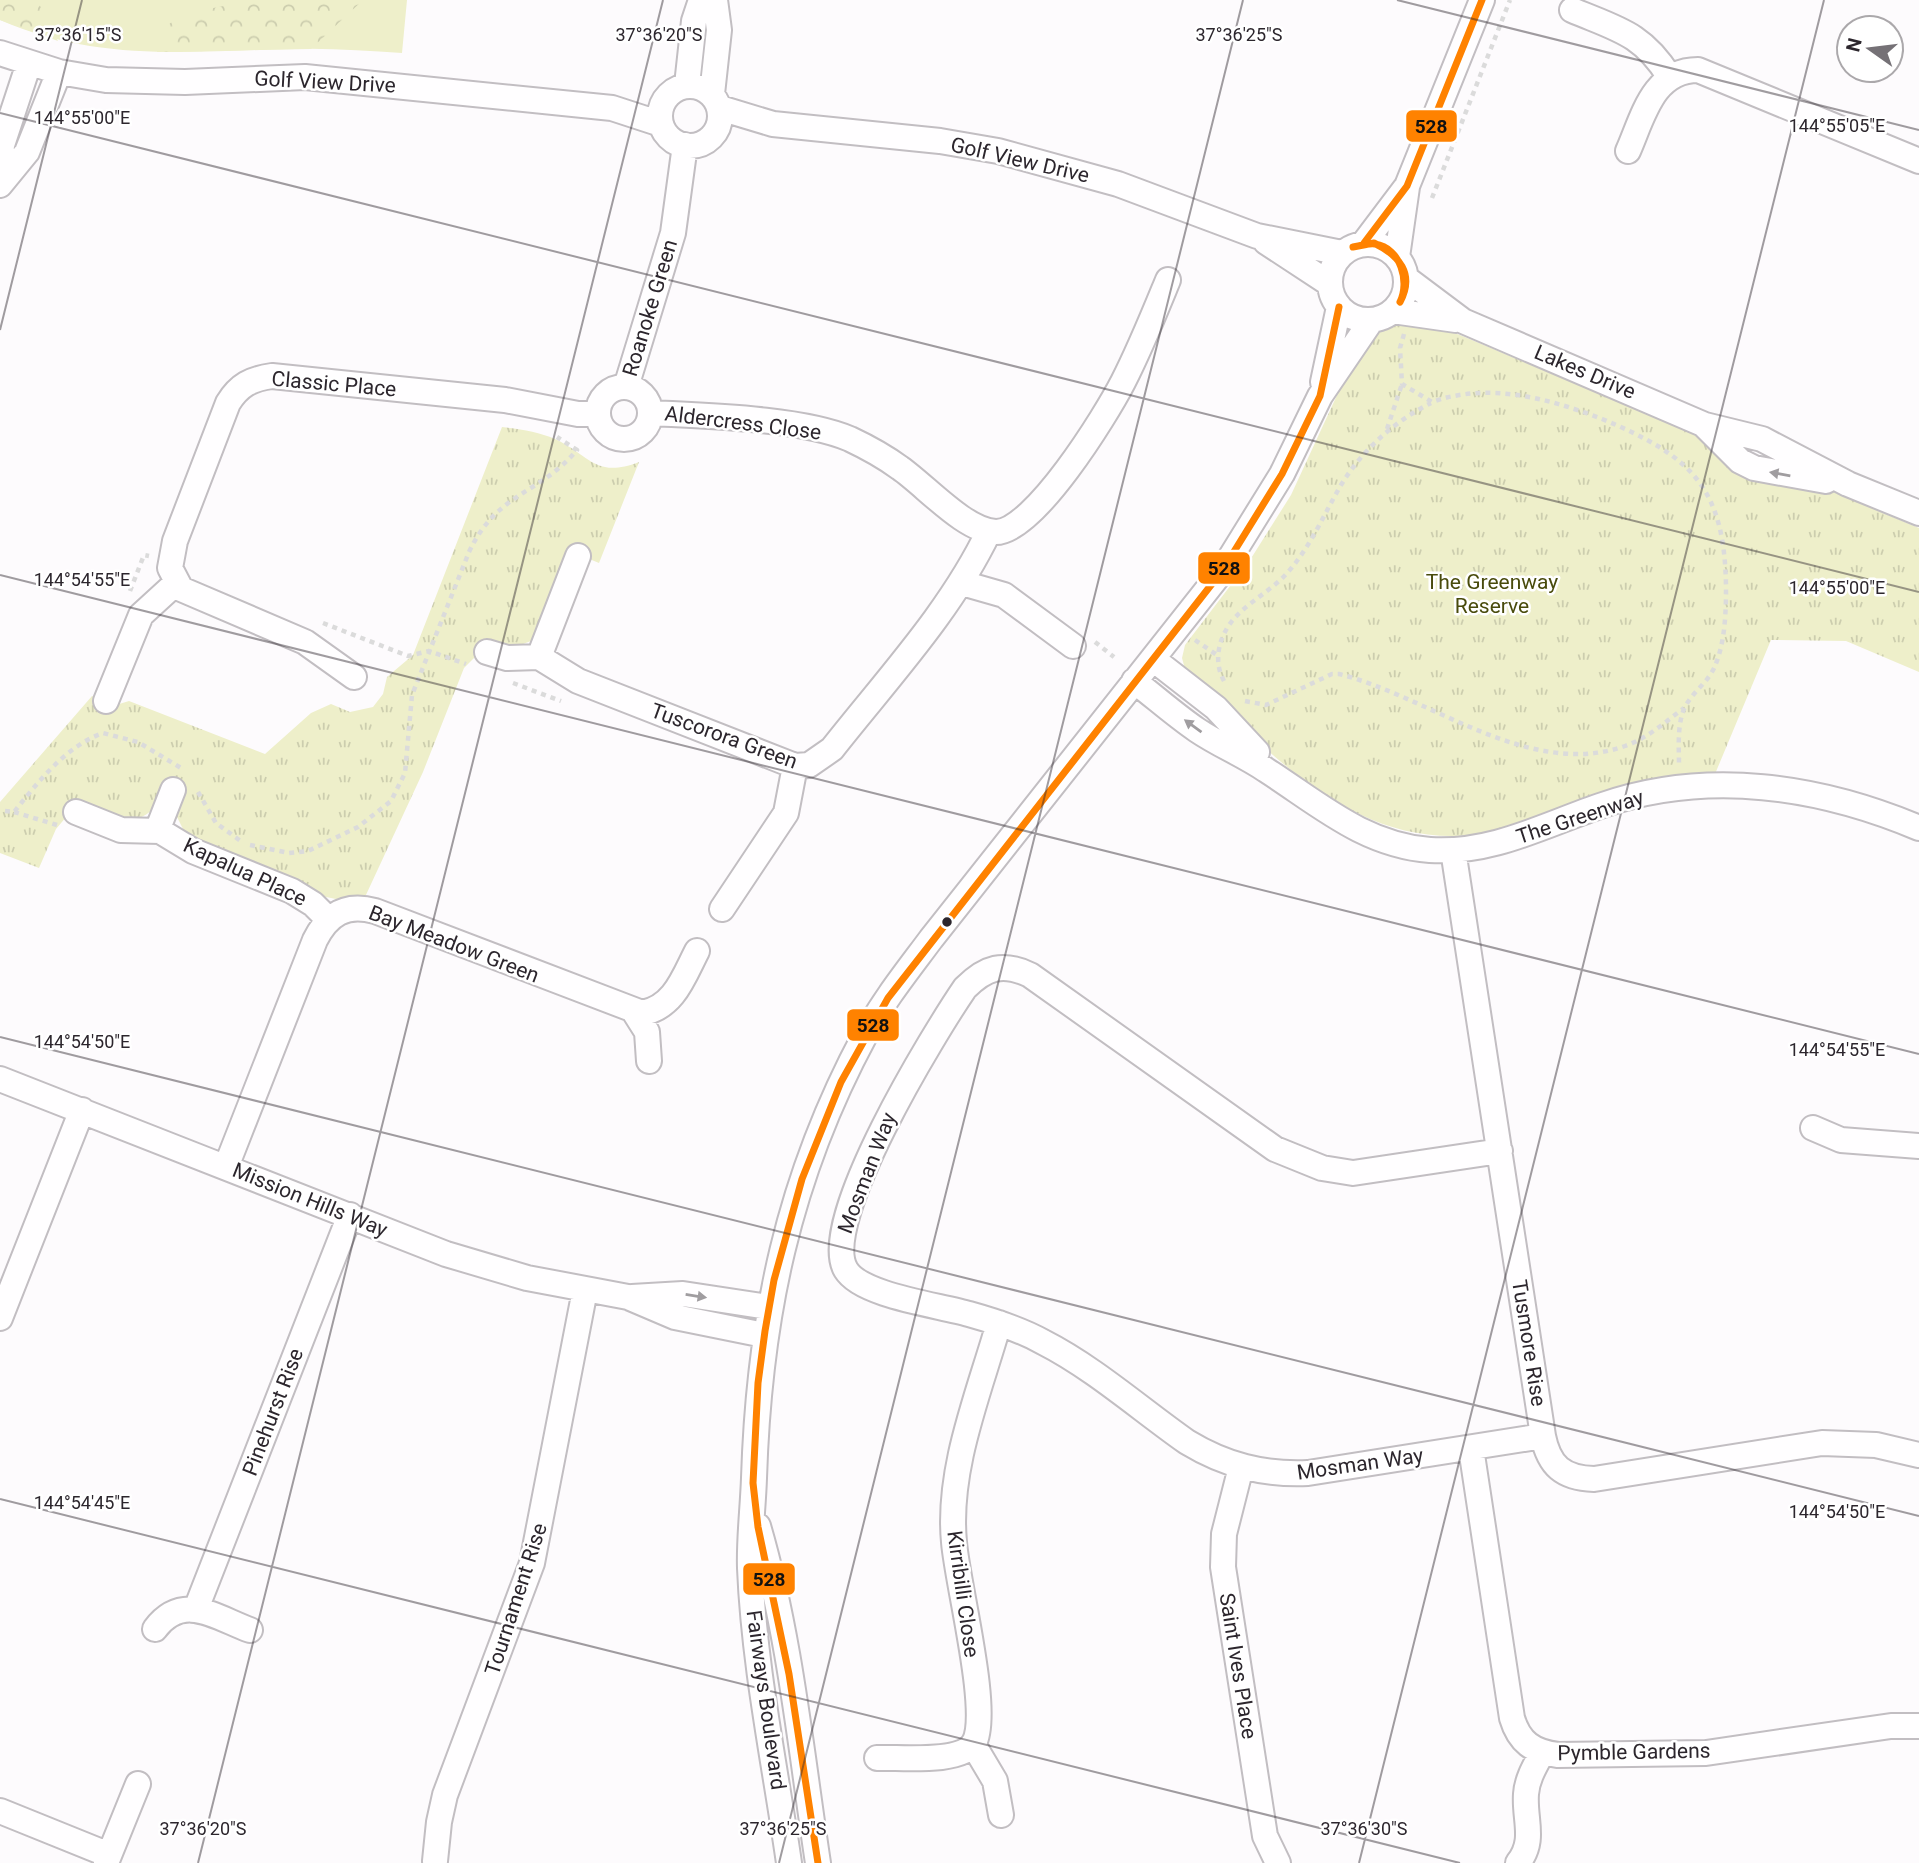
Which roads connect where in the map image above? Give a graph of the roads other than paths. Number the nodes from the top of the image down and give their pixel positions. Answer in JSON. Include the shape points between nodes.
{"nodes":[{"id":1,"x":701,"y":0,"type":"edge"},
{"id":2,"x":716,"y":0,"type":"edge"},
{"id":3,"x":1482,"y":0,"type":"edge"},
{"id":4,"x":1572,"y":10,"type":"dead end"},
{"id":5,"x":0,"y":52,"type":"edge"},
{"id":6,"x":29,"y":63,"type":"junction"},
{"id":7,"x":59,"y":72,"type":"junction"},
{"id":8,"x":1669,"y":76,"type":"junction"},
{"id":9,"x":687,"y":85,"type":"junction"},
{"id":10,"x":666,"y":98,"type":"junction"},
{"id":11,"x":612,"y":108,"type":"junction"},
{"id":12,"x":716,"y":111,"type":"junction"},
{"id":13,"x":661,"y":124,"type":"junction"},
{"id":14,"x":685,"y":145,"type":"junction"},
{"id":15,"x":1628,"y":151,"type":"dead end"},
{"id":16,"x":1919,"y":161,"type":"edge"},
{"id":17,"x":0,"y":176,"type":"edge"},
{"id":18,"x":0,"y":184,"type":"edge"},
{"id":19,"x":1407,"y":186,"type":"junction"},
{"id":20,"x":1257,"y":236,"type":"junction"},
{"id":21,"x":1353,"y":248,"type":"junction"},
{"id":22,"x":1402,"y":267,"type":"junction"},
{"id":23,"x":1168,"y":280,"type":"dead end"},
{"id":24,"x":1330,"y":284,"type":"junction"},
{"id":25,"x":1339,"y":307,"type":"junction"},
{"id":26,"x":1392,"y":315,"type":"junction"},
{"id":27,"x":1463,"y":321,"type":"junction"},
{"id":28,"x":626,"y":387,"type":"junction"},
{"id":29,"x":1320,"y":396,"type":"junction"},
{"id":30,"x":650,"y":413,"type":"junction"},
{"id":31,"x":598,"y":414,"type":"junction"},
{"id":32,"x":1919,"y":513,"type":"edge"},
{"id":33,"x":989,"y":531,"type":"junction"},
{"id":34,"x":578,"y":556,"type":"dead end"},
{"id":35,"x":176,"y":583,"type":"junction"},
{"id":36,"x":962,"y":583,"type":"junction"},
{"id":37,"x":1073,"y":646,"type":"dead end"},
{"id":38,"x":488,"y":652,"type":"dead end"},
{"id":39,"x":539,"y":657,"type":"junction"},
{"id":40,"x":1153,"y":659,"type":"junction"},
{"id":41,"x":354,"y":677,"type":"dead end"},
{"id":42,"x":1134,"y":681,"type":"junction"},
{"id":43,"x":106,"y":701,"type":"dead end"},
{"id":44,"x":795,"y":766,"type":"junction"},
{"id":45,"x":185,"y":784,"type":"road end"},
{"id":46,"x":1293,"y":787,"type":"junction"},
{"id":47,"x":69,"y":820,"type":"road end"},
{"id":48,"x":1919,"y":828,"type":"edge"},
{"id":49,"x":158,"y":831,"type":"junction"},
{"id":50,"x":1453,"y":850,"type":"junction"},
{"id":51,"x":722,"y":909,"type":"dead end"},
{"id":52,"x":328,"y":919,"type":"junction"},
{"id":53,"x":697,"y":951,"type":"dead end"},
{"id":54,"x":635,"y":1013,"type":"junction"},
{"id":55,"x":649,"y":1061,"type":"dead end"},
{"id":56,"x":0,"y":1079,"type":"edge"},
{"id":57,"x":82,"y":1110,"type":"junction"},
{"id":58,"x":1813,"y":1128,"type":"dead end"},
{"id":59,"x":1919,"y":1146,"type":"edge"},
{"id":60,"x":1500,"y":1151,"type":"junction"},
{"id":61,"x":226,"y":1167,"type":"junction"},
{"id":62,"x":350,"y":1215,"type":"junction"},
{"id":63,"x":585,"y":1290,"type":"junction"},
{"id":64,"x":628,"y":1297,"type":"junction"},
{"id":65,"x":768,"y":1307,"type":"junction"},
{"id":66,"x":0,"y":1318,"type":"edge"},
{"id":67,"x":999,"y":1323,"type":"junction"},
{"id":68,"x":764,"y":1335,"type":"junction"},
{"id":69,"x":1544,"y":1436,"type":"junction"},
{"id":70,"x":1471,"y":1448,"type":"junction"},
{"id":71,"x":1919,"y":1455,"type":"edge"},
{"id":72,"x":1241,"y":1467,"type":"junction"},
{"id":73,"x":753,"y":1494,"type":"junction"},
{"id":74,"x":196,"y":1609,"type":"junction"},
{"id":75,"x":155,"y":1629,"type":"dead end"},
{"id":76,"x":250,"y":1630,"type":"dead end"},
{"id":77,"x":793,"y":1699,"type":"junction"},
{"id":78,"x":766,"y":1704,"type":"junction"},
{"id":79,"x":1919,"y":1726,"type":"edge"},
{"id":80,"x":973,"y":1744,"type":"junction"},
{"id":81,"x":1542,"y":1753,"type":"junction"},
{"id":82,"x":877,"y":1758,"type":"dead end"},
{"id":83,"x":138,"y":1784,"type":"dead end"},
{"id":84,"x":0,"y":1811,"type":"edge"},
{"id":85,"x":1001,"y":1815,"type":"dead end"},
{"id":86,"x":108,"y":1859,"type":"edge"},
{"id":87,"x":436,"y":1862,"type":"edge"},
{"id":88,"x":789,"y":1863,"type":"edge"},
{"id":89,"x":818,"y":1863,"type":"edge"},
{"id":90,"x":1278,"y":1863,"type":"edge"},
{"id":91,"x":1518,"y":1863,"type":"edge"}],
"edges":[{"from":1,"to":9,"type":"street"},
{"from":2,"to":12,"type":"street"},
{"from":3,"to":19,"type":"street"},
{"from":4,"to":8,"type":"street","via":[[1639,40],[1653,51]]},
{"from":5,"to":6,"type":"street","name":"Golf View Drive"},
{"from":6,"to":7,"type":"street","name":"Golf View Drive"},
{"from":6,"to":17,"type":"street","via":[[2,145]]},
{"from":7,"to":11,"type":"street","name":"Golf View Drive","via":[[145,82],[304,77]]},
{"from":7,"to":18,"type":"street","via":[[27,152]]},
{"from":8,"to":15,"type":"street","via":[[1654,92]]},
{"from":8,"to":16,"type":"street","via":[[1687,70],[1710,73]]},
{"from":9,"to":10,"type":"street"},
{"from":9,"to":12,"type":"street","via":[[705,89]]},
{"from":10,"to":11,"type":"street","name":"Golf View Drive"},
{"from":10,"to":13,"type":"street"},
{"from":11,"to":13,"type":"street","name":"Golf View Drive"},
{"from":12,"to":14,"type":"street","via":[[704,143]]},
{"from":12,"to":20,"type":"street","name":"Golf View Drive","via":[[773,124],[998,151],[1118,184]]},
{"from":13,"to":14,"type":"street","via":[[670,138]]},
{"from":14,"to":28,"type":"street","name":"Roanoke Green","via":[[673,233]]},
{"from":19,"to":21,"type":"street"},
{"from":19,"to":22,"type":"street"},
{"from":20,"to":21,"type":"street","name":"Golf View Drive"},
{"from":20,"to":24,"type":"street","name":"Golf View Drive"},
{"from":21,"to":22,"type":"street","via":[[1388,248]]},
{"from":21,"to":24,"type":"street","via":[[1330,272]]},
{"from":22,"to":26,"type":"street","via":[[1401,302]]},
{"from":22,"to":27,"type":"street","name":"Lakes Drive"},
{"from":23,"to":33,"type":"street","via":[[1123,383],[1083,447],[1025,521],[1012,530]]},
{"from":24,"to":25,"type":"street"},
{"from":25,"to":26,"type":"street","via":[[1348,315]]},
{"from":25,"to":29,"type":"street","name":"Fairways Boulevard"},
{"from":26,"to":27,"type":"street","name":"Lakes Drive"},
{"from":26,"to":29,"type":"street","name":"Fairways Boulevard"},
{"from":27,"to":32,"type":"street","name":"Lakes Drive","via":[[1705,425],[1740,461],[1754,468],[1848,484]]},
{"from":28,"to":30,"type":"street","via":[[640,392]]},
{"from":28,"to":31,"type":"street","via":[[609,392]]},
{"from":29,"to":40,"type":"street","name":"Fairways Boulevard","via":[[1260,514]]},
{"from":30,"to":31,"type":"street","via":[[638,435],[621,439],[605,431]]},
{"from":30,"to":33,"type":"street","name":"Aldercress Close","via":[[796,426],[848,438],[900,468],[967,522]]},
{"from":31,"to":35,"type":"street","name":"Classic Place","via":[[272,376],[250,380],[228,403],[175,541],[170,568]]},
{"from":33,"to":36,"type":"street","name":"Tuscorora Green"},
{"from":34,"to":39,"type":"street"},
{"from":35,"to":41,"type":"street","via":[[198,599],[312,645]]},
{"from":35,"to":43,"type":"street","via":[[141,615]]},
{"from":36,"to":37,"type":"street","via":[[1004,596]]},
{"from":36,"to":44,"type":"street","name":"Tuscorora Green","via":[[832,749],[809,765]]},
{"from":38,"to":39,"type":"street","via":[[507,658]]},
{"from":39,"to":44,"type":"street","name":"Tuscorora Green","via":[[578,681]]},
{"from":40,"to":42,"type":"street","name":"Fairways Boulevard"},
{"from":40,"to":46,"type":"street","name":"The Greenway","via":[[1216,708]]},
{"from":46,"to":42,"type":"street","name":"The Greenway","one_way":true,"via":[[1199,731]]},
{"from":42,"to":65,"type":"street","name":"Fairways Boulevard","via":[[930,939],[866,1034],[834,1099],[793,1205]]},
{"from":44,"to":51,"type":"street","via":[[786,813]]},
{"from":45,"to":49,"type":"street","name":"Kapalua Place"},
{"from":46,"to":50,"type":"street","name":"The Greenway","via":[[1324,811],[1373,837],[1429,850]]},
{"from":47,"to":49,"type":"street","name":"Kapalua Place","via":[[121,830]]},
{"from":48,"to":50,"type":"street","name":"The Greenway","via":[[1855,803],[1787,789],[1714,785],[1606,804],[1529,835]]},
{"from":49,"to":52,"type":"street","name":"Kapalua Place","via":[[192,851],[292,891]]},
{"from":50,"to":60,"type":"street","name":"Tusmore Rise"},
{"from":52,"to":54,"type":"street","name":"Bay Meadow Green","via":[[351,908],[375,911]]},
{"from":52,"to":61,"type":"street","via":[[315,940]]},
{"from":53,"to":54,"type":"street","via":[[667,1002],[650,1012]]},
{"from":54,"to":55,"type":"street","via":[[647,1032]]},
{"from":56,"to":57,"type":"street","name":"Mission Hills Way"},
{"from":57,"to":61,"type":"street","name":"Mission Hills Way"},
{"from":57,"to":66,"type":"street"},
{"from":58,"to":59,"type":"street","via":[[1840,1140]]},
{"from":60,"to":67,"type":"street","name":"Mosman Way","via":[[1353,1172],[1298,1160],[1275,1149],[1031,975],[1002,966],[990,968],[965,988],[906,1082],[872,1153],[840,1242],[845,1269],[864,1286]]},
{"from":60,"to":69,"type":"street","name":"Tusmore Rise"},
{"from":61,"to":62,"type":"street","name":"Mission Hills Way"},
{"from":62,"to":63,"type":"street","name":"Mission Hills Way","via":[[446,1254]]},
{"from":62,"to":74,"type":"street","name":"Pinehurst Rise"},
{"from":63,"to":64,"type":"street","name":"Mission Hills Way"},
{"from":63,"to":87,"type":"street","name":"Tournament Rise","via":[[532,1563],[445,1795]]},
{"from":64,"to":65,"type":"street","name":"Mission Hills Way","one_way":true,"via":[[683,1294]]},
{"from":64,"to":68,"type":"street","name":"Mission Hills Way","via":[[676,1317]]},
{"from":65,"to":68,"type":"street","name":"Fairways Boulevard"},
{"from":67,"to":72,"type":"street","name":"Mosman Way","via":[[1045,1342],[1187,1442]]},
{"from":67,"to":80,"type":"street","name":"Kirribilli Close","via":[[962,1455],[952,1511],[978,1707]]},
{"from":68,"to":73,"type":"street","name":"Fairways Boulevard"},
{"from":69,"to":70,"type":"street","name":"Mosman Way"},
{"from":69,"to":71,"type":"street","name":"Tusmore Rise","via":[[1551,1461],[1581,1479],[1822,1443],[1876,1445]]},
{"from":70,"to":72,"type":"street","name":"Mosman Way","via":[[1308,1473]]},
{"from":70,"to":81,"type":"street","name":"Pymble Gardens","via":[[1512,1718],[1520,1738]]},
{"from":72,"to":90,"type":"street","name":"Saint Ives Place","via":[[1224,1534],[1223,1567],[1265,1836]]},
{"from":73,"to":77,"type":"street","name":"Fairways Boulevard"},
{"from":73,"to":78,"type":"street","name":"Fairways Boulevard","via":[[750,1566]]},
{"from":74,"to":75,"type":"street","via":[[172,1611]]},
{"from":74,"to":76,"type":"street"},
{"from":77,"to":78,"type":"street"},
{"from":77,"to":89,"type":"street","name":"Fairways Boulevard"},
{"from":78,"to":88,"type":"street","name":"Fairways Boulevard"},
{"from":79,"to":81,"type":"street","name":"Pymble Gardens","via":[[1891,1726],[1706,1753]]},
{"from":80,"to":82,"type":"street","via":[[952,1757]]},
{"from":80,"to":85,"type":"street","via":[[995,1781]]},
{"from":81,"to":91,"type":"street","via":[[1528,1781],[1528,1843]]},
{"from":83,"to":86,"type":"street"},
{"from":84,"to":86,"type":"street"}]}
